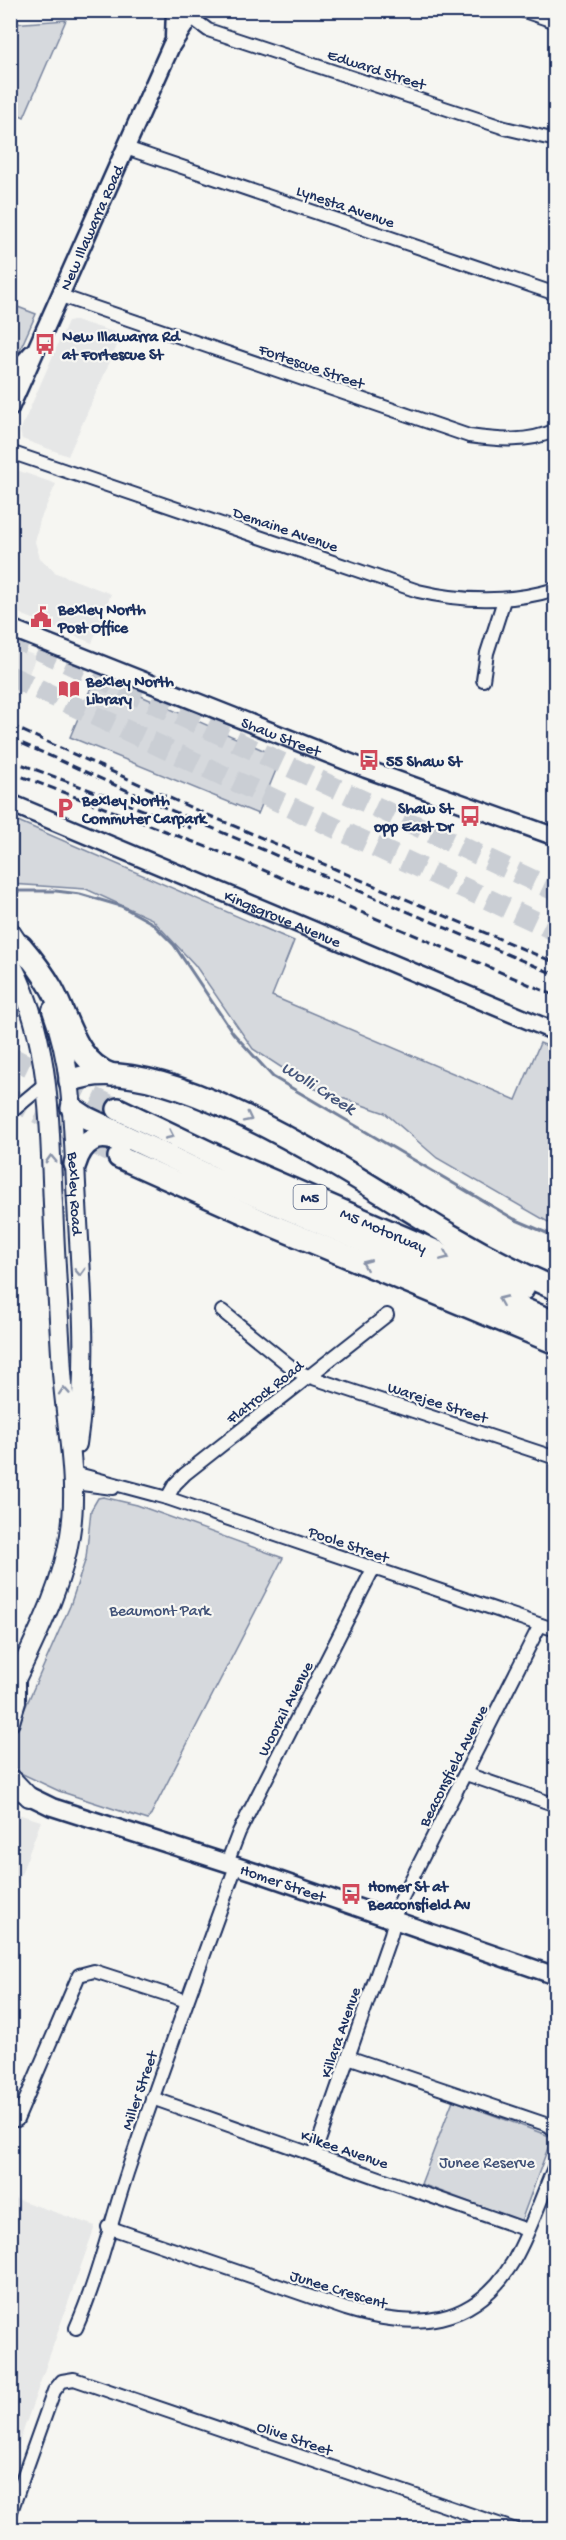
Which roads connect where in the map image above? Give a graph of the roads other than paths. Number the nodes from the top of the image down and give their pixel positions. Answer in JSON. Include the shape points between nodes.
{"nodes":[{"id":1,"x":521,"y":10,"type":"edge"},
{"id":2,"x":185,"y":14,"type":"edge"},
{"id":3,"x":555,"y":22,"type":"edge"},
{"id":4,"x":208,"y":30,"type":"junction"},
{"id":5,"x":171,"y":46,"type":"junction"},
{"id":6,"x":555,"y":140,"type":"edge"},
{"id":7,"x":126,"y":148,"type":"junction"},
{"id":8,"x":555,"y":294,"type":"edge"},
{"id":9,"x":61,"y":296,"type":"junction"},
{"id":10,"x":36,"y":344,"type":"junction"},
{"id":11,"x":11,"y":367,"type":"edge"},
{"id":12,"x":10,"y":408,"type":"edge"},
{"id":13,"x":555,"y":430,"type":"edge"},
{"id":14,"x":10,"y":452,"type":"edge"},
{"id":15,"x":555,"y":589,"type":"edge"},
{"id":16,"x":504,"y":600,"type":"junction"},
{"id":17,"x":10,"y":628,"type":"edge"},
{"id":18,"x":483,"y":680,"type":"dead end"},
{"id":19,"x":10,"y":803,"type":"edge"},
{"id":20,"x":555,"y":837,"type":"edge"},
{"id":21,"x":14,"y":946,"type":"edge"},
{"id":22,"x":555,"y":1032,"type":"edge"},
{"id":23,"x":113,"y":1076,"type":"junction"},
{"id":24,"x":59,"y":1096,"type":"junction"},
{"id":25,"x":118,"y":1109,"type":"tunnel mouth"},
{"id":26,"x":10,"y":1113,"type":"edge"},
{"id":27,"x":150,"y":1149,"type":"junction"},
{"id":28,"x":119,"y":1157,"type":"tunnel mouth"},
{"id":29,"x":75,"y":1164,"type":"junction"},
{"id":30,"x":555,"y":1289,"type":"edge"},
{"id":31,"x":555,"y":1303,"type":"edge"},
{"id":32,"x":222,"y":1311,"type":"dead end"},
{"id":33,"x":387,"y":1315,"type":"dead end"},
{"id":34,"x":555,"y":1323,"type":"edge"},
{"id":35,"x":555,"y":1343,"type":"edge"},
{"id":36,"x":310,"y":1377,"type":"junction"},
{"id":37,"x":555,"y":1458,"type":"edge"},
{"id":38,"x":74,"y":1475,"type":"junction"},
{"id":39,"x":167,"y":1498,"type":"junction"},
{"id":40,"x":373,"y":1569,"type":"junction"},
{"id":41,"x":540,"y":1625,"type":"junction"},
{"id":42,"x":555,"y":1630,"type":"edge"},
{"id":43,"x":13,"y":1686,"type":"edge"},
{"id":44,"x":10,"y":1722,"type":"edge"},
{"id":45,"x":466,"y":1774,"type":"junction"},
{"id":46,"x":10,"y":1777,"type":"edge"},
{"id":47,"x":10,"y":1787,"type":"edge"},
{"id":48,"x":29,"y":1797,"type":"junction"},
{"id":49,"x":555,"y":1805,"type":"edge"},
{"id":50,"x":231,"y":1864,"type":"junction"},
{"id":51,"x":394,"y":1920,"type":"junction"},
{"id":52,"x":555,"y":1976,"type":"edge"},
{"id":53,"x":187,"y":2001,"type":"junction"},
{"id":54,"x":348,"y":2057,"type":"junction"},
{"id":55,"x":152,"y":2098,"type":"junction"},
{"id":56,"x":17,"y":2120,"type":"dead end"},
{"id":57,"x":555,"y":2131,"type":"edge"},
{"id":58,"x":314,"y":2155,"type":"junction"},
{"id":59,"x":555,"y":2163,"type":"edge"},
{"id":60,"x":108,"y":2227,"type":"junction"},
{"id":61,"x":527,"y":2230,"type":"junction"},
{"id":62,"x":76,"y":2328,"type":"dead end"},
{"id":63,"x":10,"y":2514,"type":"edge"},
{"id":64,"x":482,"y":2524,"type":"edge"},
{"id":65,"x":516,"y":2529,"type":"edge"}],
"edges":[{"from":1,"to":3,"type":"street"},
{"from":2,"to":4,"type":"street","name":"Edward Street"},
{"from":2,"to":5,"type":"street","name":"New Illawarra Road"},
{"from":4,"to":5,"type":"street","via":[[188,32]]},
{"from":4,"to":6,"type":"street","name":"Edward Street","via":[[505,128]]},
{"from":5,"to":7,"type":"street","name":"New Illawarra Road"},
{"from":7,"to":8,"type":"street","name":"Lynesta Avenue"},
{"from":7,"to":9,"type":"street","name":"New Illawarra Road"},
{"from":9,"to":10,"type":"street","name":"New Illawarra Road"},
{"from":9,"to":13,"type":"street","name":"Fortescue Street","via":[[469,436],[512,440],[534,438]]},
{"from":10,"to":11,"type":"street","via":[[24,362]]},
{"from":10,"to":12,"type":"street","name":"New Illawarra Road"},
{"from":14,"to":16,"type":"street","name":"Demaine Avenue","via":[[418,591]]},
{"from":15,"to":16,"type":"street","name":"Demaine Avenue"},
{"from":16,"to":18,"type":"street"},
{"from":17,"to":20,"type":"street","name":"Shaw Street","via":[[366,769]]},
{"from":19,"to":22,"type":"street","name":"Kingsgrove Avenue"},
{"from":21,"to":23,"type":"highway","via":[[53,990],[86,1058],[98,1070]]},
{"from":21,"to":24,"type":"main road","name":"Bexley Road"},
{"from":21,"to":24,"type":"main road","name":"Bexley Road","via":[[46,993],[59,1031]]},
{"from":23,"to":24,"type":"highway","via":[[90,1076]]},
{"from":23,"to":30,"type":"highway","one_way":true,"via":[[169,1086],[227,1107],[316,1154],[485,1255]]},
{"from":24,"to":26,"type":"street"},
{"from":24,"to":27,"type":"highway"},
{"from":24,"to":29,"type":"main road","name":"Bexley Road"},
{"from":38,"to":24,"type":"main road","name":"Bexley Road","one_way":true,"via":[[63,1387]]},
{"from":25,"to":31,"type":"highway","name":"M5 Motorway","number":"M5","one_way":true,"via":[[231,1163]]},
{"from":27,"to":29,"type":"highway","via":[[133,1148],[113,1138],[95,1138],[81,1149]]},
{"from":34,"to":27,"type":"highway","one_way":true},
{"from":35,"to":28,"type":"highway","number":"M5","one_way":true},
{"from":29,"to":38,"type":"main road","name":"Bexley Road","one_way":true,"via":[[82,1366]]},
{"from":32,"to":36,"type":"street","name":"Warejee Street","via":[[295,1370]]},
{"from":33,"to":36,"type":"street","name":"Flatrock Road"},
{"from":36,"to":37,"type":"street","name":"Warejee Street"},
{"from":36,"to":39,"type":"street","name":"Flatrock Road","via":[[185,1474]]},
{"from":38,"to":39,"type":"street","name":"Poole Street"},
{"from":38,"to":43,"type":"main road","name":"Bexley Road","via":[[64,1563]]},
{"from":39,"to":40,"type":"street","name":"Poole Street"},
{"from":40,"to":41,"type":"street","name":"Poole Street"},
{"from":40,"to":50,"type":"street","name":"Woorail Avenue","via":[[239,1832]]},
{"from":41,"to":42,"type":"street","name":"Poole Street"},
{"from":41,"to":45,"type":"street","name":"Beaconsfield Avenue"},
{"from":43,"to":44,"type":"main road","via":[[16,1702]]},
{"from":45,"to":49,"type":"street"},
{"from":45,"to":51,"type":"street","name":"Beaconsfield Avenue"},
{"from":46,"to":48,"type":"main road"},
{"from":47,"to":48,"type":"street","name":"Homer Street"},
{"from":48,"to":50,"type":"street","name":"Homer Street"},
{"from":50,"to":51,"type":"street","name":"Homer Street"},
{"from":50,"to":53,"type":"street","name":"Miller Street"},
{"from":51,"to":52,"type":"street","name":"Homer Street"},
{"from":51,"to":54,"type":"street","name":"Killara Avenue"},
{"from":53,"to":55,"type":"street","name":"Miller Street"},
{"from":53,"to":56,"type":"street","via":[[93,1971],[79,1975]]},
{"from":54,"to":57,"type":"street","via":[[548,2125]]},
{"from":54,"to":58,"type":"street","name":"Killara Avenue"},
{"from":55,"to":58,"type":"street","name":"Kilkee Avenue"},
{"from":55,"to":60,"type":"street","name":"Miller Street"},
{"from":58,"to":61,"type":"street","name":"Kilkee Avenue"},
{"from":59,"to":61,"type":"street","name":"Junee Crescent"},
{"from":60,"to":61,"type":"street","name":"Junee Crescent","via":[[346,2309],[402,2323],[437,2319],[478,2299],[506,2272]]},
{"from":60,"to":62,"type":"street","name":"Miller Street","via":[[93,2290]]},
{"from":63,"to":64,"type":"street","name":"Olive Street","via":[[54,2391],[62,2381],[74,2379]]},
{"from":64,"to":65,"type":"street","name":"Olive Street"}]}
